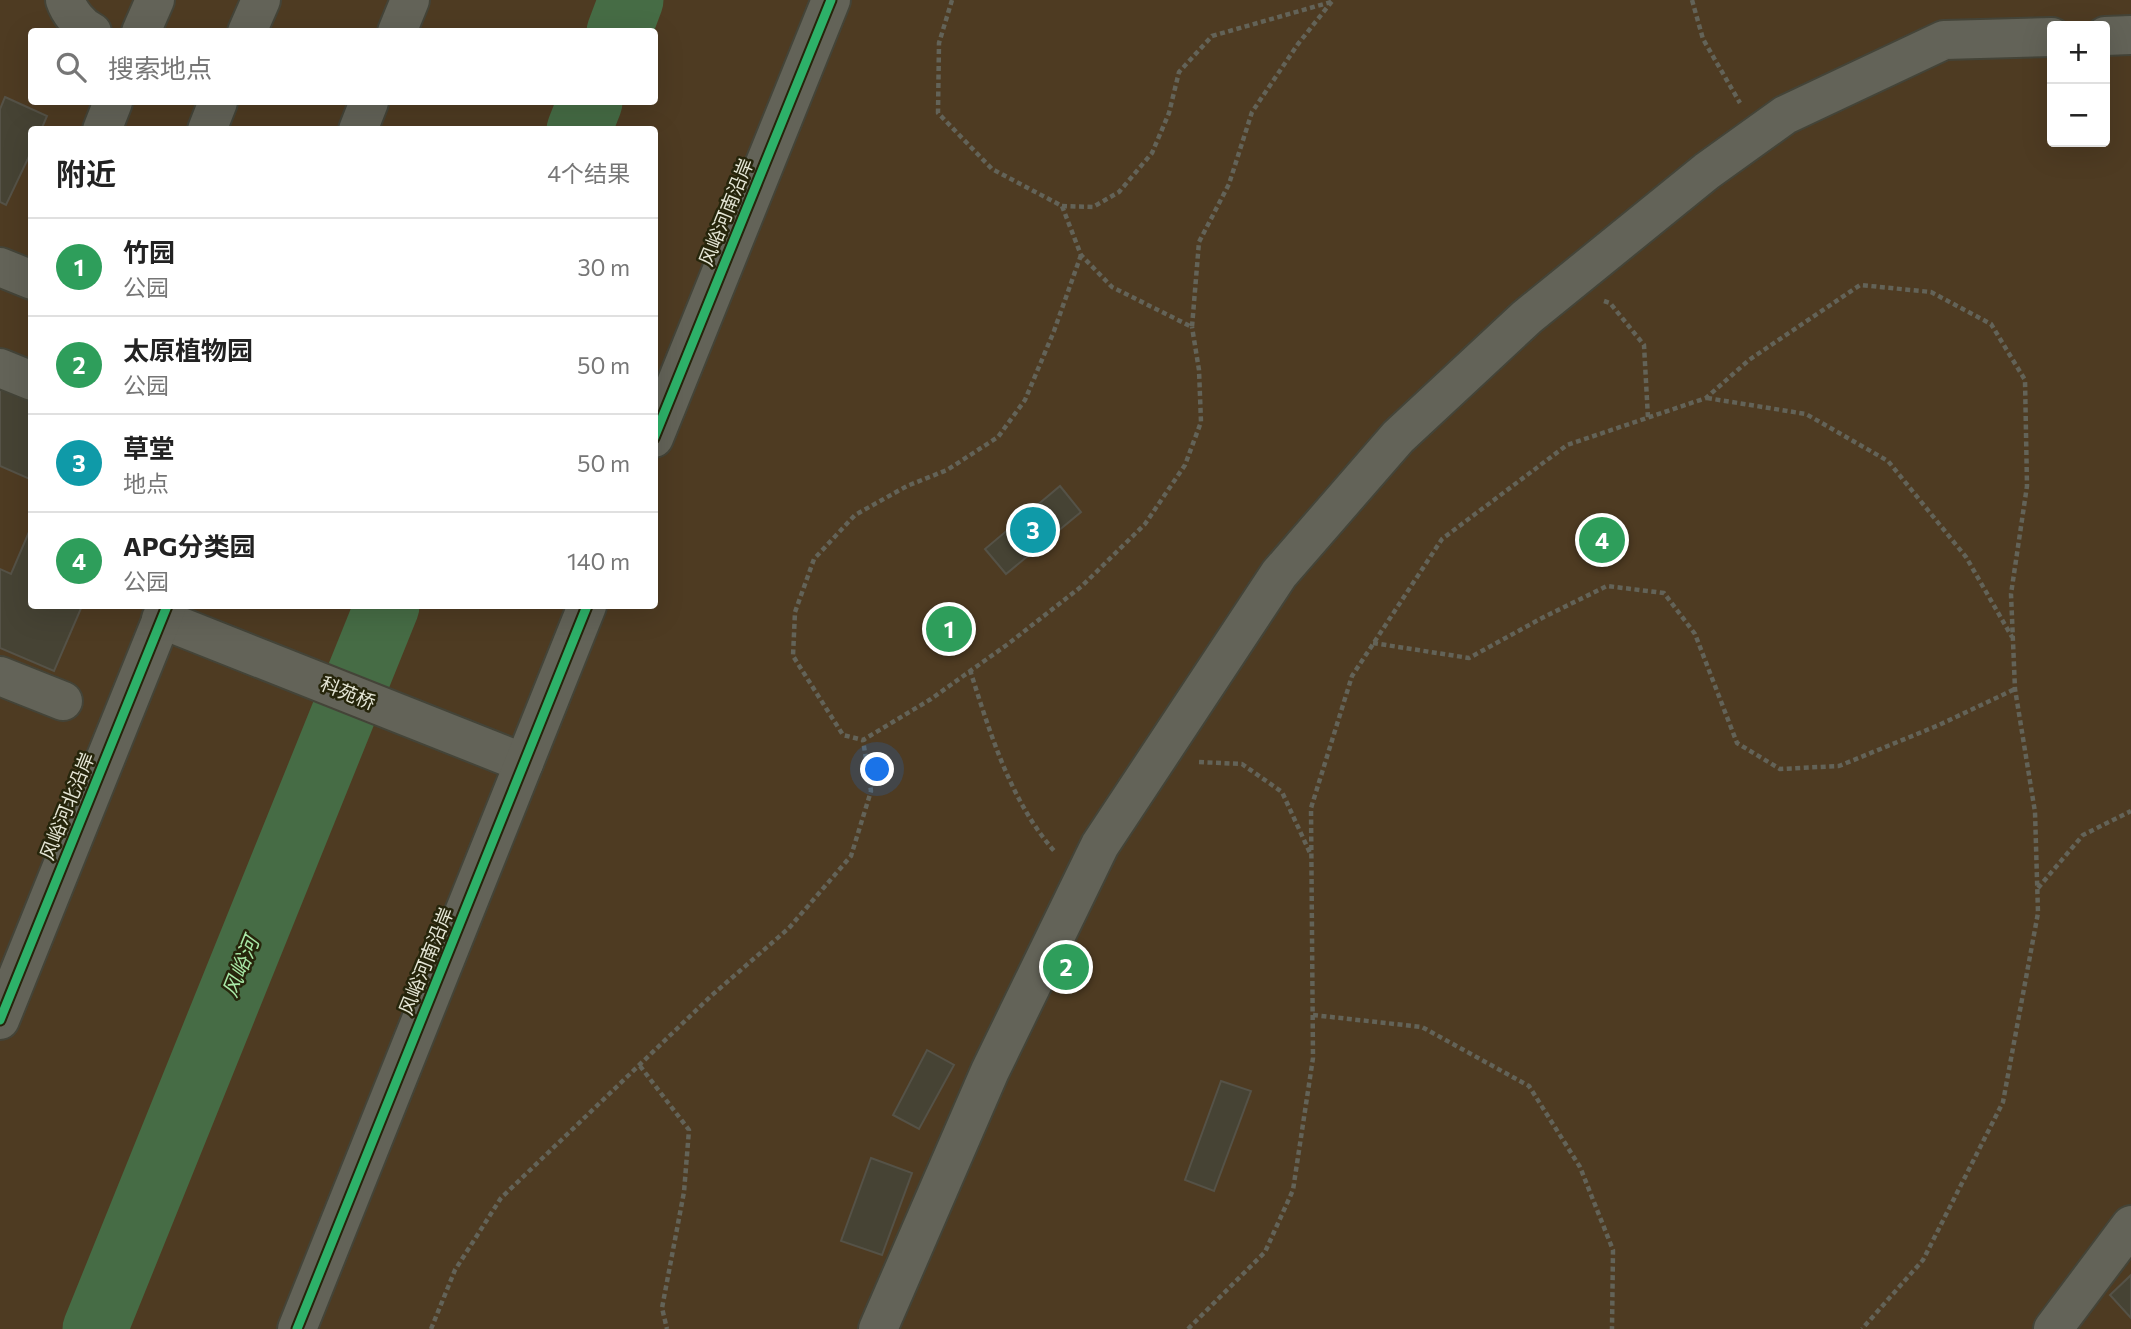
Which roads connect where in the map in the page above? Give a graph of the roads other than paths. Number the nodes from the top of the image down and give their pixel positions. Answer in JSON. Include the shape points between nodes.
{"nodes":[{"id":1,"x":65,"y":0,"type":"edge"},
{"id":2,"x":155,"y":0,"type":"edge"},
{"id":3,"x":261,"y":0,"type":"edge"},
{"id":4,"x":410,"y":0,"type":"edge"},
{"id":5,"x":831,"y":0,"type":"edge"},
{"id":6,"x":85,"y":28,"type":"edge"},
{"id":7,"x":143,"y":28,"type":"edge"},
{"id":8,"x":249,"y":28,"type":"edge"},
{"id":9,"x":399,"y":28,"type":"edge"},
{"id":10,"x":2047,"y":37,"type":"edge"},
{"id":11,"x":112,"y":105,"type":"edge"},
{"id":12,"x":217,"y":105,"type":"edge"},
{"id":13,"x":368,"y":105,"type":"edge"},
{"id":14,"x":104,"y":126,"type":"edge"},
{"id":15,"x":209,"y":126,"type":"edge"},
{"id":16,"x":360,"y":126,"type":"edge"},
{"id":17,"x":0,"y":267,"type":"edge"},
{"id":18,"x":28,"y":278,"type":"edge"},
{"id":19,"x":0,"y":368,"type":"edge"},
{"id":20,"x":28,"y":380,"type":"edge"},
{"id":21,"x":658,"y":428,"type":"edge"},
{"id":22,"x":586,"y":609,"type":"edge"},
{"id":23,"x":164,"y":612,"type":"edge"},
{"id":24,"x":0,"y":676,"type":"edge"},
{"id":25,"x":63,"y":701,"type":"dead end"},
{"id":26,"x":524,"y":763,"type":"junction"},
{"id":27,"x":0,"y":1020,"type":"edge"},
{"id":28,"x":2131,"y":1225,"type":"edge"},
{"id":29,"x":297,"y":1329,"type":"edge"},
{"id":30,"x":878,"y":1329,"type":"edge"},
{"id":31,"x":2053,"y":1329,"type":"edge"}],
"edges":[{"from":1,"to":6,"type":"street"},
{"from":2,"to":7,"type":"street"},
{"from":3,"to":8,"type":"street"},
{"from":4,"to":9,"type":"street"},
{"from":5,"to":21,"type":"street","name":"风峪河南沿岸"},
{"from":10,"to":30,"type":"street","via":[[1944,40],[1785,114],[1527,317],[1398,437],[1279,574],[1100,845],[990,1071]]},
{"from":11,"to":14,"type":"street"},
{"from":12,"to":15,"type":"street"},
{"from":13,"to":16,"type":"street"},
{"from":17,"to":18,"type":"street"},
{"from":19,"to":20,"type":"street"},
{"from":22,"to":26,"type":"street","name":"风峪河南沿岸"},
{"from":23,"to":26,"type":"street","name":"科苑桥","via":[[274,664]]},
{"from":23,"to":27,"type":"street","name":"风峪河北沿岸"},
{"from":24,"to":25,"type":"street"},
{"from":26,"to":29,"type":"street","name":"风峪河南沿岸"},
{"from":28,"to":31,"type":"street"}]}
